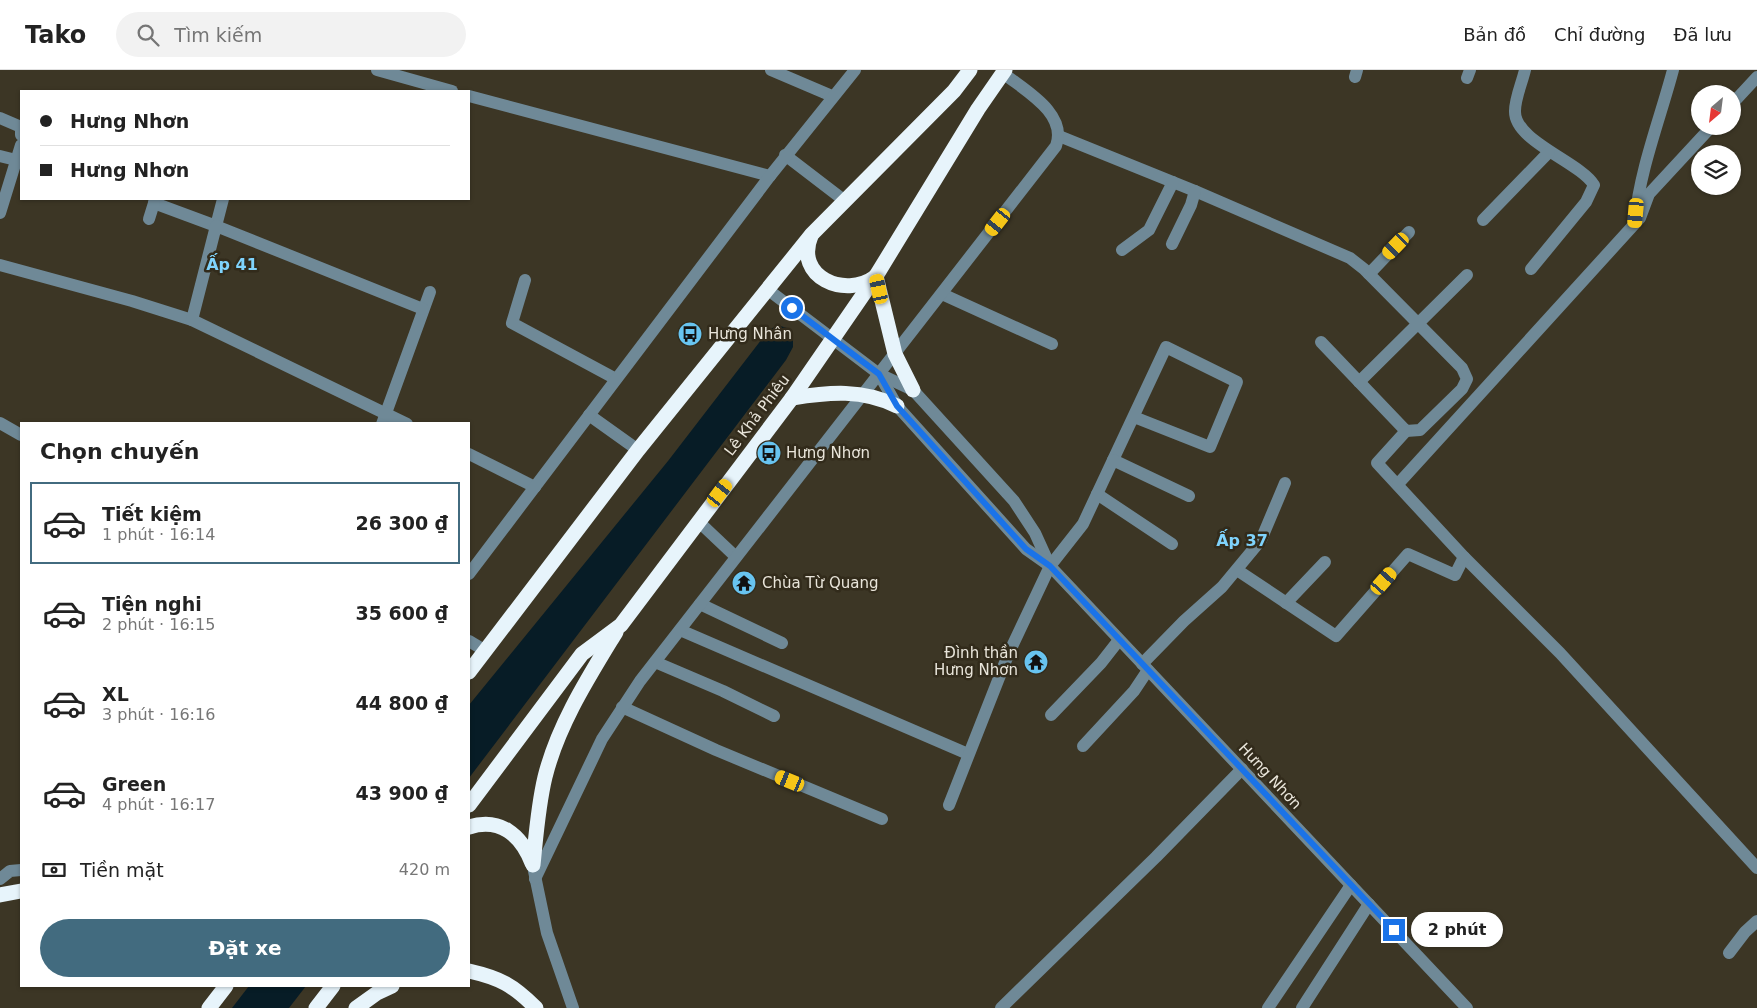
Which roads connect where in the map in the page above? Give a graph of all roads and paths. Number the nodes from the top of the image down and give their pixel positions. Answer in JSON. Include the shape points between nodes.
{"nodes":[{"id":1,"x":381,"y":70,"type":"edge"},
{"id":2,"x":771,"y":70,"type":"edge"},
{"id":3,"x":854,"y":70,"type":"edge"},
{"id":4,"x":970,"y":70,"type":"edge"},
{"id":5,"x":1525,"y":70,"type":"edge"},
{"id":6,"x":1674,"y":70,"type":"edge"},
{"id":7,"x":1004,"y":71,"type":"edge"},
{"id":8,"x":1757,"y":78,"type":"edge"},
{"id":9,"x":449,"y":90,"type":"edge"},
{"id":10,"x":1741,"y":95,"type":"edge"},
{"id":11,"x":470,"y":96,"type":"edge"},
{"id":12,"x":832,"y":96,"type":"junction"},
{"id":13,"x":0,"y":118,"type":"edge"},
{"id":14,"x":20,"y":127,"type":"edge"},
{"id":15,"x":1704,"y":135,"type":"edge"},
{"id":16,"x":1058,"y":136,"type":"junction"},
{"id":17,"x":20,"y":148,"type":"edge"},
{"id":18,"x":1549,"y":152,"type":"junction"},
{"id":19,"x":785,"y":155,"type":"junction"},
{"id":20,"x":0,"y":156,"type":"edge"},
{"id":21,"x":16,"y":160,"type":"junction"},
{"id":22,"x":770,"y":176,"type":"junction"},
{"id":23,"x":1173,"y":182,"type":"junction"},
{"id":24,"x":1195,"y":191,"type":"junction"},
{"id":25,"x":223,"y":200,"type":"edge"},
{"id":26,"x":155,"y":201,"type":"edge"},
{"id":27,"x":845,"y":201,"type":"junction"},
{"id":28,"x":0,"y":213,"type":"edge"},
{"id":29,"x":150,"y":219,"type":"dead end"},
{"id":30,"x":1483,"y":220,"type":"dead end"},
{"id":31,"x":1634,"y":224,"type":"junction"},
{"id":32,"x":216,"y":226,"type":"junction"},
{"id":33,"x":1409,"y":232,"type":"dead end"},
{"id":34,"x":812,"y":234,"type":"junction"},
{"id":35,"x":1172,"y":244,"type":"dead end"},
{"id":36,"x":1122,"y":250,"type":"dead end"},
{"id":37,"x":0,"y":265,"type":"edge"},
{"id":38,"x":1531,"y":269,"type":"dead end"},
{"id":39,"x":1369,"y":274,"type":"junction"},
{"id":40,"x":1467,"y":275,"type":"dead end"},
{"id":41,"x":876,"y":276,"type":"junction"},
{"id":42,"x":525,"y":280,"type":"dead end"},
{"id":43,"x":767,"y":289,"type":"junction"},
{"id":44,"x":430,"y":292,"type":"dead end"},
{"id":45,"x":942,"y":294,"type":"junction"},
{"id":46,"x":423,"y":309,"type":"junction"},
{"id":47,"x":192,"y":320,"type":"junction"},
{"id":48,"x":1418,"y":324,"type":"junction"},
{"id":49,"x":834,"y":338,"type":"junction"},
{"id":50,"x":1321,"y":342,"type":"dead end"},
{"id":51,"x":1052,"y":344,"type":"dead end"},
{"id":52,"x":895,"y":354,"type":"junction"},
{"id":53,"x":879,"y":374,"type":"junction"},
{"id":54,"x":616,"y":378,"type":"junction"},
{"id":55,"x":1359,"y":382,"type":"junction"},
{"id":56,"x":913,"y":390,"type":"junction"},
{"id":57,"x":864,"y":394,"type":"junction"},
{"id":58,"x":792,"y":398,"type":"junction"},
{"id":59,"x":897,"y":406,"type":"junction"},
{"id":60,"x":589,"y":415,"type":"junction"},
{"id":61,"x":1134,"y":417,"type":"junction"},
{"id":62,"x":385,"y":419,"type":"edge"},
{"id":63,"x":398,"y":422,"type":"edge"},
{"id":64,"x":0,"y":423,"type":"edge"},
{"id":65,"x":1406,"y":431,"type":"junction"},
{"id":66,"x":20,"y":434,"type":"edge"},
{"id":67,"x":638,"y":450,"type":"junction"},
{"id":68,"x":470,"y":454,"type":"edge"},
{"id":69,"x":1113,"y":460,"type":"junction"},
{"id":70,"x":1285,"y":483,"type":"dead end"},
{"id":71,"x":1398,"y":484,"type":"junction"},
{"id":72,"x":535,"y":487,"type":"junction"},
{"id":73,"x":1097,"y":494,"type":"junction"},
{"id":74,"x":1189,"y":496,"type":"dead end"},
{"id":75,"x":698,"y":522,"type":"junction"},
{"id":76,"x":1172,"y":544,"type":"dead end"},
{"id":77,"x":736,"y":557,"type":"junction"},
{"id":78,"x":1463,"y":559,"type":"junction"},
{"id":79,"x":1325,"y":562,"type":"dead end"},
{"id":80,"x":1050,"y":566,"type":"junction"},
{"id":81,"x":1236,"y":570,"type":"junction"},
{"id":82,"x":470,"y":573,"type":"edge"},
{"id":83,"x":1286,"y":603,"type":"junction"},
{"id":84,"x":700,"y":604,"type":"junction"},
{"id":85,"x":621,"y":625,"type":"junction"},
{"id":86,"x":680,"y":630,"type":"junction"},
{"id":87,"x":1119,"y":640,"type":"junction"},
{"id":88,"x":470,"y":642,"type":"edge"},
{"id":89,"x":782,"y":642,"type":"dead end"},
{"id":90,"x":484,"y":650,"type":"junction"},
{"id":91,"x":655,"y":662,"type":"junction"},
{"id":92,"x":1145,"y":667,"type":"junction"},
{"id":93,"x":470,"y":671,"type":"edge"},
{"id":94,"x":622,"y":707,"type":"junction"},
{"id":95,"x":1051,"y":715,"type":"dead end"},
{"id":96,"x":774,"y":716,"type":"dead end"},
{"id":97,"x":1083,"y":746,"type":"dead end"},
{"id":98,"x":968,"y":754,"type":"junction"},
{"id":99,"x":1242,"y":770,"type":"junction"},
{"id":100,"x":470,"y":804,"type":"edge"},
{"id":101,"x":948,"y":805,"type":"dead end"},
{"id":102,"x":882,"y":819,"type":"dead end"},
{"id":103,"x":470,"y":827,"type":"edge"},
{"id":104,"x":1757,"y":868,"type":"edge"},
{"id":105,"x":534,"y":872,"type":"junction"},
{"id":106,"x":1352,"y":885,"type":"junction"},
{"id":107,"x":20,"y":891,"type":"edge"},
{"id":108,"x":0,"y":895,"type":"edge"},
{"id":109,"x":1369,"y":904,"type":"junction"},
{"id":110,"x":1757,"y":921,"type":"edge"},
{"id":111,"x":1729,"y":953,"type":"dead end"},
{"id":112,"x":470,"y":971,"type":"edge"},
{"id":113,"x":225,"y":987,"type":"edge"},
{"id":114,"x":332,"y":987,"type":"edge"},
{"id":115,"x":390,"y":987,"type":"edge"},
{"id":116,"x":208,"y":1008,"type":"edge"},
{"id":117,"x":316,"y":1008,"type":"edge"},
{"id":118,"x":356,"y":1008,"type":"edge"},
{"id":119,"x":536,"y":1008,"type":"edge"},
{"id":120,"x":573,"y":1008,"type":"edge"},
{"id":121,"x":1001,"y":1008,"type":"edge"},
{"id":122,"x":1268,"y":1008,"type":"edge"},
{"id":123,"x":1302,"y":1008,"type":"edge"},
{"id":124,"x":1467,"y":1008,"type":"edge"}],
"edges":[{"from":1,"to":9,"type":"street"},
{"from":2,"to":12,"type":"street"},
{"from":3,"to":12,"type":"street"},
{"from":4,"to":27,"type":"highway","via":[[954,91]]},
{"from":5,"to":18,"type":"street","via":[[1514,111],[1517,124]]},
{"from":6,"to":31,"type":"street","via":[[1636,203]]},
{"from":7,"to":16,"type":"street","via":[[1051,113],[1058,126]]},
{"from":7,"to":41,"type":"highway","name":"Lê Khả Phiêu"},
{"from":8,"to":10,"type":"street"},
{"from":11,"to":22,"type":"street"},
{"from":12,"to":19,"type":"street"},
{"from":13,"to":14,"type":"street"},
{"from":15,"to":31,"type":"street","via":[[1650,194]]},
{"from":16,"to":23,"type":"street"},
{"from":16,"to":45,"type":"street","via":[[1053,151]]},
{"from":17,"to":21,"type":"street"},
{"from":18,"to":30,"type":"street"},
{"from":18,"to":38,"type":"street","via":[[1588,176],[1594,186],[1586,202]]},
{"from":19,"to":22,"type":"street"},
{"from":19,"to":27,"type":"street"},
{"from":20,"to":21,"type":"street"},
{"from":21,"to":28,"type":"street"},
{"from":22,"to":54,"type":"street"},
{"from":23,"to":24,"type":"street"},
{"from":23,"to":36,"type":"street","via":[[1149,230]]},
{"from":24,"to":35,"type":"street"},
{"from":24,"to":39,"type":"street","via":[[1350,258]]},
{"from":25,"to":32,"type":"street"},
{"from":26,"to":29,"type":"street"},
{"from":26,"to":32,"type":"street"},
{"from":27,"to":34,"type":"highway"},
{"from":31,"to":71,"type":"street"},
{"from":32,"to":46,"type":"street"},
{"from":32,"to":47,"type":"street"},
{"from":33,"to":39,"type":"street"},
{"from":34,"to":41,"type":"highway","via":[[808,257],[816,272],[828,282],[851,287]]},
{"from":34,"to":43,"type":"highway"},
{"from":37,"to":47,"type":"street"},
{"from":39,"to":48,"type":"street"},
{"from":40,"to":48,"type":"street"},
{"from":41,"to":49,"type":"highway","name":"Lê Khả Phiêu"},
{"from":41,"to":52,"type":"highway"},
{"from":42,"to":54,"type":"street","via":[[512,323]]},
{"from":43,"to":49,"type":"street","name":"Hưng Nhơn"},
{"from":43,"to":67,"type":"highway"},
{"from":44,"to":46,"type":"street"},
{"from":45,"to":51,"type":"street"},
{"from":45,"to":52,"type":"street"},
{"from":46,"to":62,"type":"street"},
{"from":47,"to":62,"type":"street"},
{"from":48,"to":55,"type":"street"},
{"from":48,"to":65,"type":"street","via":[[1462,368],[1467,379],[1462,389],[1420,430]]},
{"from":49,"to":53,"type":"street","name":"Hưng Nhơn"},
{"from":49,"to":58,"type":"highway","name":"Lê Khả Phiêu"},
{"from":50,"to":55,"type":"street"},
{"from":52,"to":53,"type":"street"},
{"from":52,"to":56,"type":"highway"},
{"from":53,"to":56,"type":"street","name":"Hưng Nhơn"},
{"from":53,"to":57,"type":"street"},
{"from":53,"to":59,"type":"street","name":"Hưng Nhơn"},
{"from":54,"to":60,"type":"street"},
{"from":55,"to":65,"type":"street"},
{"from":56,"to":80,"type":"street","name":"Hưng Nhơn","via":[[1014,501],[1035,533]]},
{"from":57,"to":58,"type":"highway","via":[[828,392]]},
{"from":57,"to":59,"type":"highway"},
{"from":57,"to":77,"type":"street"},
{"from":58,"to":75,"type":"highway","name":"Lê Khả Phiêu"},
{"from":59,"to":80,"type":"street","name":"Hưng Nhơn","via":[[1026,549]]},
{"from":60,"to":67,"type":"street"},
{"from":60,"to":72,"type":"street"},
{"from":61,"to":61,"type":"street","via":[[1210,448],[1237,382],[1166,347]]},
{"from":61,"to":69,"type":"street"},
{"from":62,"to":63,"type":"street"},
{"from":64,"to":66,"type":"street"},
{"from":65,"to":71,"type":"street","via":[[1377,463]]},
{"from":67,"to":90,"type":"highway"},
{"from":68,"to":72,"type":"street"},
{"from":69,"to":73,"type":"street"},
{"from":69,"to":74,"type":"street"},
{"from":70,"to":81,"type":"street","via":[[1261,540]]},
{"from":71,"to":78,"type":"street"},
{"from":72,"to":82,"type":"street"},
{"from":73,"to":76,"type":"street"},
{"from":73,"to":80,"type":"street","via":[[1083,524]]},
{"from":75,"to":77,"type":"street"},
{"from":75,"to":85,"type":"highway","name":"Lê Khả Phiêu"},
{"from":77,"to":84,"type":"street"},
{"from":78,"to":83,"type":"street","via":[[1455,574],[1408,554],[1336,636]]},
{"from":78,"to":104,"type":"street","via":[[1560,653]]},
{"from":79,"to":83,"type":"street"},
{"from":80,"to":87,"type":"street","name":"Hưng Nhơn"},
{"from":80,"to":98,"type":"street","via":[[1008,655]]},
{"from":81,"to":83,"type":"street"},
{"from":81,"to":92,"type":"street","via":[[1184,621]]},
{"from":84,"to":86,"type":"street"},
{"from":84,"to":89,"type":"street"},
{"from":85,"to":100,"type":"highway","name":"Lê Khả Phiêu","via":[[582,654]]},
{"from":85,"to":105,"type":"highway","via":[[559,734],[545,777]]},
{"from":86,"to":91,"type":"street"},
{"from":86,"to":98,"type":"street"},
{"from":87,"to":92,"type":"street","name":"Hưng Nhơn"},
{"from":87,"to":95,"type":"street","via":[[1101,664]]},
{"from":88,"to":90,"type":"street"},
{"from":90,"to":93,"type":"highway"},
{"from":91,"to":94,"type":"street"},
{"from":91,"to":96,"type":"street"},
{"from":92,"to":97,"type":"street","via":[[1134,691]]},
{"from":92,"to":99,"type":"street","name":"Hưng Nhơn"},
{"from":94,"to":102,"type":"street"},
{"from":94,"to":105,"type":"street"},
{"from":98,"to":101,"type":"street"},
{"from":99,"to":106,"type":"street","name":"Hưng Nhơn"},
{"from":99,"to":121,"type":"street"},
{"from":103,"to":105,"type":"highway","via":[[482,823],[498,825],[513,834],[526,846]]},
{"from":105,"to":120,"type":"street","via":[[547,933]]},
{"from":106,"to":109,"type":"street","name":"Hưng Nhơn"},
{"from":106,"to":122,"type":"street"},
{"from":107,"to":108,"type":"highway"},
{"from":109,"to":123,"type":"street"},
{"from":109,"to":124,"type":"street","name":"Hưng Nhơn"},
{"from":110,"to":111,"type":"street"},
{"from":112,"to":119,"type":"highway","via":[[501,980]]},
{"from":113,"to":116,"type":"highway"},
{"from":114,"to":117,"type":"highway"},
{"from":115,"to":118,"type":"highway"}]}
